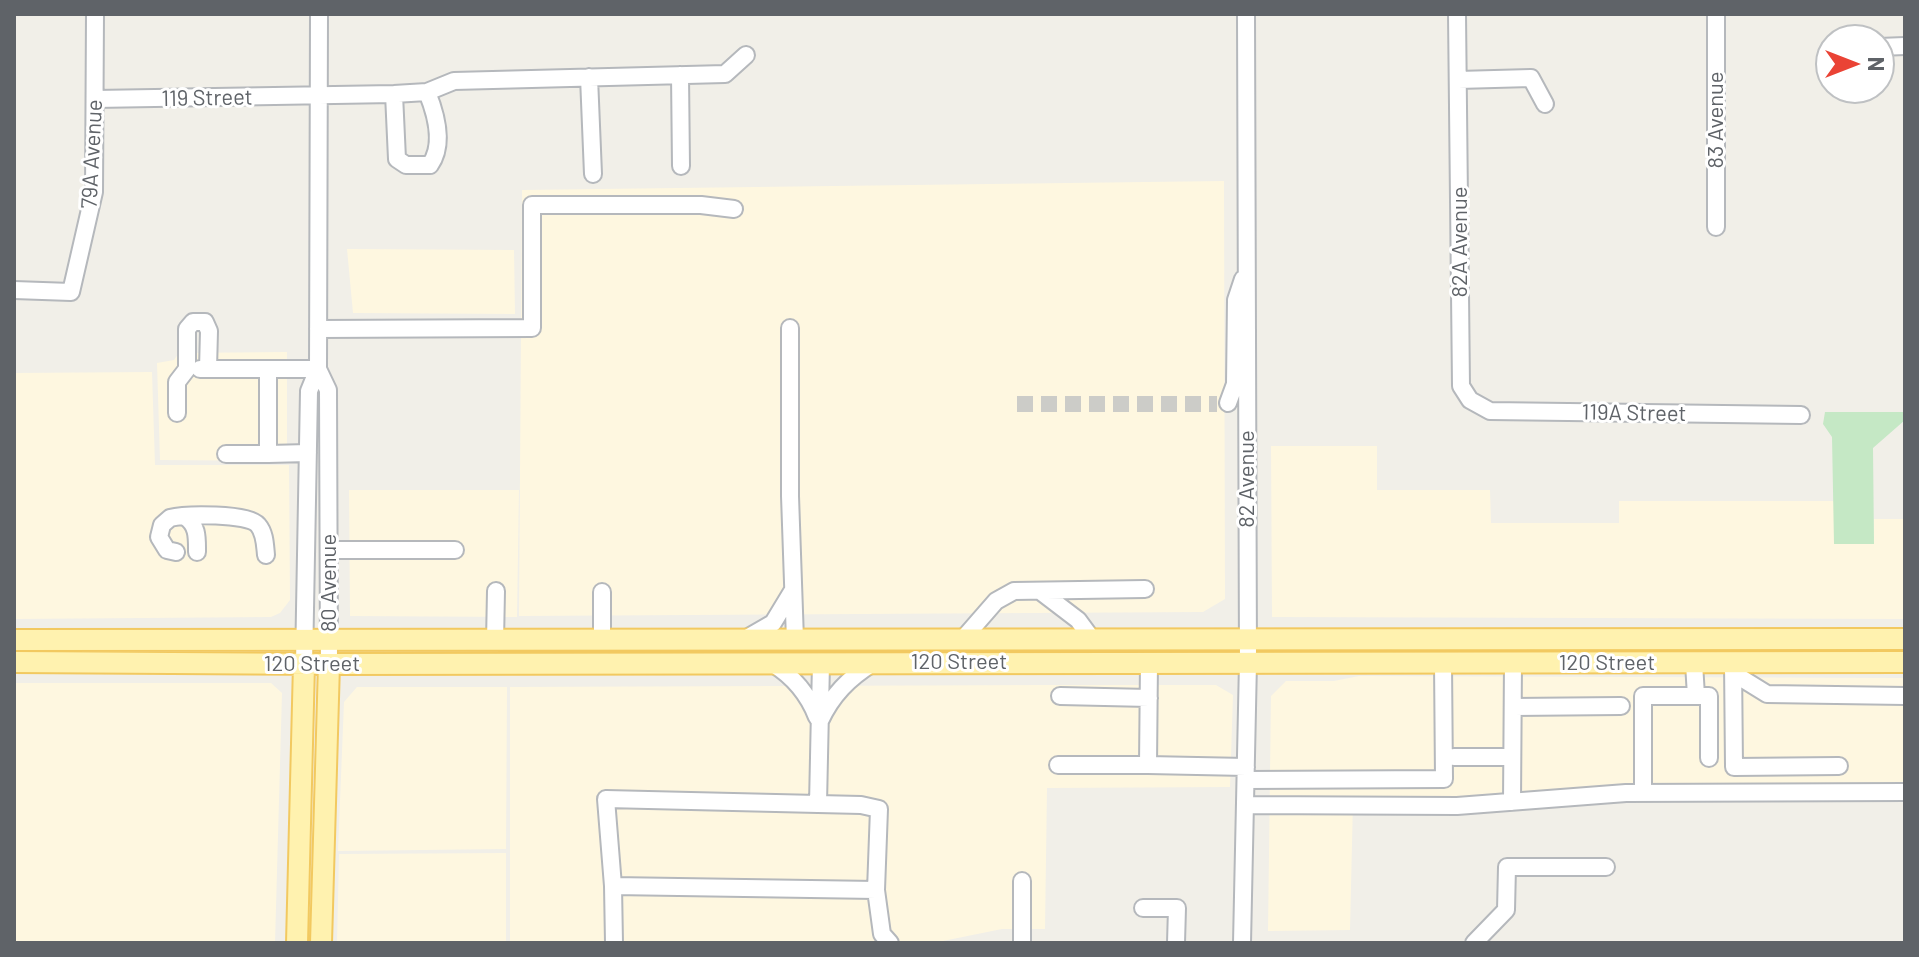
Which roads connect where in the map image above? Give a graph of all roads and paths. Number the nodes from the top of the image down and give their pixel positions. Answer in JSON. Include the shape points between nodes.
{"nodes":[{"id":1,"x":95,"y":14,"type":"edge"},
{"id":2,"x":319,"y":14,"type":"edge"},
{"id":3,"x":1246,"y":14,"type":"edge"},
{"id":4,"x":1457,"y":14,"type":"edge"},
{"id":5,"x":1716,"y":14,"type":"edge"},
{"id":6,"x":746,"y":55,"type":"dead end"},
{"id":7,"x":680,"y":75,"type":"junction"},
{"id":8,"x":589,"y":77,"type":"junction"},
{"id":9,"x":1458,"y":80,"type":"junction"},
{"id":10,"x":427,"y":92,"type":"junction"},
{"id":11,"x":394,"y":94,"type":"junction"},
{"id":12,"x":319,"y":97,"type":"junction"},
{"id":13,"x":95,"y":99,"type":"junction"},
{"id":14,"x":1545,"y":104,"type":"dead end"},
{"id":15,"x":681,"y":166,"type":"dead end"},
{"id":16,"x":593,"y":174,"type":"dead end"},
{"id":17,"x":734,"y":209,"type":"dead end"},
{"id":18,"x":1716,"y":227,"type":"dead end"},
{"id":19,"x":1248,"y":262,"type":"junction"},
{"id":20,"x":14,"y":290,"type":"edge"},
{"id":21,"x":790,"y":328,"type":"dead end"},
{"id":22,"x":318,"y":329,"type":"junction"},
{"id":23,"x":187,"y":369,"type":"junction"},
{"id":24,"x":208,"y":369,"type":"junction"},
{"id":25,"x":268,"y":369,"type":"junction"},
{"id":26,"x":318,"y":369,"type":"junction"},
{"id":27,"x":1470,"y":400,"type":"joint"},
{"id":28,"x":1247,"y":403,"type":"junction"},
{"id":29,"x":177,"y":413,"type":"dead end"},
{"id":30,"x":1801,"y":415,"type":"dead end"},
{"id":31,"x":308,"y":453,"type":"junction"},
{"id":32,"x":226,"y":454,"type":"dead end"},
{"id":33,"x":268,"y":454,"type":"junction"},
{"id":34,"x":185,"y":517,"type":"junction"},
{"id":35,"x":329,"y":550,"type":"junction"},
{"id":36,"x":455,"y":550,"type":"dead end"},
{"id":37,"x":176,"y":552,"type":"dead end"},
{"id":38,"x":197,"y":552,"type":"dead end"},
{"id":39,"x":266,"y":555,"type":"dead end"},
{"id":40,"x":794,"y":588,"type":"junction"},
{"id":41,"x":1145,"y":589,"type":"dead end"},
{"id":42,"x":496,"y":591,"type":"dead end"},
{"id":43,"x":1039,"y":591,"type":"junction"},
{"id":44,"x":602,"y":592,"type":"dead end"},
{"id":45,"x":1092,"y":639,"type":"junction"},
{"id":46,"x":1248,"y":639,"type":"junction"},
{"id":47,"x":1643,"y":639,"type":"junction"},
{"id":48,"x":1905,"y":639,"type":"edge"},
{"id":49,"x":14,"y":640,"type":"edge"},
{"id":50,"x":304,"y":640,"type":"junction"},
{"id":51,"x":742,"y":640,"type":"junction"},
{"id":52,"x":795,"y":640,"type":"junction"},
{"id":53,"x":868,"y":640,"type":"junction"},
{"id":54,"x":962,"y":640,"type":"junction"},
{"id":55,"x":329,"y":641,"type":"junction"},
{"id":56,"x":495,"y":641,"type":"junction"},
{"id":57,"x":602,"y":641,"type":"junction"},
{"id":58,"x":14,"y":662,"type":"edge"},
{"id":59,"x":1149,"y":662,"type":"junction"},
{"id":60,"x":1248,"y":662,"type":"junction"},
{"id":61,"x":1513,"y":662,"type":"junction"},
{"id":62,"x":1585,"y":662,"type":"junction"},
{"id":63,"x":1905,"y":662,"type":"edge"},
{"id":64,"x":821,"y":663,"type":"junction"},
{"id":65,"x":874,"y":663,"type":"junction"},
{"id":66,"x":1443,"y":663,"type":"junction"},
{"id":67,"x":1694,"y":663,"type":"junction"},
{"id":68,"x":304,"y":664,"type":"junction"},
{"id":69,"x":329,"y":664,"type":"junction"},
{"id":70,"x":749,"y":664,"type":"junction"},
{"id":71,"x":773,"y":664,"type":"junction"},
{"id":72,"x":1733,"y":668,"type":"junction"},
{"id":73,"x":1060,"y":696,"type":"dead end"},
{"id":74,"x":1696,"y":696,"type":"junction"},
{"id":75,"x":1905,"y":696,"type":"edge"},
{"id":76,"x":1149,"y":698,"type":"junction"},
{"id":77,"x":1621,"y":706,"type":"dead end"},
{"id":78,"x":1513,"y":707,"type":"junction"},
{"id":79,"x":819,"y":722,"type":"junction"},
{"id":80,"x":1454,"y":757,"type":"dead end"},
{"id":81,"x":1512,"y":757,"type":"junction"},
{"id":82,"x":1709,"y":758,"type":"dead end"},
{"id":83,"x":1058,"y":765,"type":"dead end"},
{"id":84,"x":1148,"y":765,"type":"junction"},
{"id":85,"x":1839,"y":766,"type":"dead end"},
{"id":86,"x":1734,"y":767,"type":"junction"},
{"id":87,"x":1246,"y":774,"type":"junction"},
{"id":88,"x":1905,"y":792,"type":"edge"},
{"id":89,"x":1643,"y":793,"type":"junction"},
{"id":90,"x":1734,"y":793,"type":"junction"},
{"id":91,"x":1512,"y":802,"type":"junction"},
{"id":92,"x":818,"y":804,"type":"junction"},
{"id":93,"x":1245,"y":805,"type":"junction"},
{"id":94,"x":1606,"y":867,"type":"dead end"},
{"id":95,"x":1022,"y":881,"type":"dead end"},
{"id":96,"x":613,"y":886,"type":"junction"},
{"id":97,"x":876,"y":890,"type":"junction"},
{"id":98,"x":1143,"y":908,"type":"dead end"},
{"id":99,"x":297,"y":943,"type":"edge"},
{"id":100,"x":321,"y":943,"type":"edge"},
{"id":101,"x":614,"y":943,"type":"edge"},
{"id":102,"x":890,"y":943,"type":"edge"},
{"id":103,"x":1022,"y":943,"type":"edge"},
{"id":104,"x":1176,"y":943,"type":"edge"},
{"id":105,"x":1242,"y":943,"type":"edge"},
{"id":106,"x":1474,"y":943,"type":"edge"}],
"edges":[{"from":1,"to":13,"type":"street","name":"79A Avenue"},
{"from":2,"to":12,"type":"street","name":"80 Avenue"},
{"from":3,"to":19,"type":"street","name":"82 Avenue"},
{"from":4,"to":9,"type":"street","name":"82A Avenue"},
{"from":5,"to":18,"type":"street","name":"83 Avenue"},
{"from":6,"to":7,"type":"street","name":"119 Street","via":[[725,74]]},
{"from":7,"to":8,"type":"street","name":"119 Street"},
{"from":7,"to":15,"type":"street"},
{"from":8,"to":10,"type":"street","name":"119 Street","via":[[454,81]]},
{"from":8,"to":16,"type":"street"},
{"from":9,"to":14,"type":"street","via":[[1531,78]]},
{"from":9,"to":27,"type":"street","name":"82A Avenue","via":[[1461,386]]},
{"from":10,"to":11,"type":"street","name":"119 Street"},
{"from":10,"to":11,"type":"street","via":[[437,116],[437,155],[430,165],[406,165],[397,159]]},
{"from":11,"to":12,"type":"street","name":"119 Street"},
{"from":12,"to":13,"type":"street","name":"119 Street"},
{"from":12,"to":22,"type":"street","name":"80 Avenue"},
{"from":13,"to":20,"type":"street","name":"79A Avenue","via":[[94,192],[71,292]]},
{"from":17,"to":22,"type":"street","via":[[532,205],[532,328]]},
{"from":19,"to":28,"type":"street","name":"82 Avenue"},
{"from":19,"to":28,"type":"street","via":[[1236,300],[1235,384],[1222,404]]},
{"from":21,"to":40,"type":"street"},
{"from":22,"to":26,"type":"street","name":"80 Avenue"},
{"from":23,"to":24,"type":"street"},
{"from":23,"to":24,"type":"street","via":[[187,329],[193,322],[205,322]]},
{"from":23,"to":29,"type":"street","via":[[177,382]]},
{"from":24,"to":25,"type":"street"},
{"from":25,"to":26,"type":"street"},
{"from":25,"to":33,"type":"street"},
{"from":26,"to":31,"type":"street","name":"80 Avenue","via":[[309,391]]},
{"from":26,"to":35,"type":"street","name":"80 Avenue","via":[[328,390]]},
{"from":27,"to":30,"type":"street","name":"119A Street","via":[[1490,411]]},
{"from":28,"to":46,"type":"street","name":"82 Avenue"},
{"from":31,"to":33,"type":"street"},
{"from":31,"to":50,"type":"street","name":"80 Avenue"},
{"from":32,"to":33,"type":"street"},
{"from":34,"to":37,"type":"street","via":[[170,518],[160,531],[164,546]]},
{"from":34,"to":38,"type":"street","via":[[196,529]]},
{"from":34,"to":39,"type":"street","via":[[246,517],[259,526]]},
{"from":35,"to":36,"type":"street"},
{"from":35,"to":55,"type":"street","name":"80 Avenue"},
{"from":40,"to":51,"type":"street","via":[[773,623]]},
{"from":40,"to":52,"type":"street"},
{"from":41,"to":43,"type":"street"},
{"from":42,"to":56,"type":"street"},
{"from":43,"to":45,"type":"street","via":[[1063,606]]},
{"from":43,"to":54,"type":"street","via":[[1005,594]]},
{"from":44,"to":57,"type":"street"},
{"from":45,"to":46,"type":"main road","name":"120 Street"},
{"from":45,"to":54,"type":"main road","name":"120 Street"},
{"from":46,"to":47,"type":"main road","name":"120 Street"},
{"from":46,"to":60,"type":"street","name":"82 Avenue"},
{"from":47,"to":48,"type":"main road","name":"120 Street"},
{"from":47,"to":62,"type":"main road","via":[[1636,653],[1594,655]]},
{"from":49,"to":50,"type":"main road","name":"120 Street"},
{"from":50,"to":55,"type":"main road","name":"120 Street"},
{"from":50,"to":68,"type":"street","name":"80 Avenue"},
{"from":51,"to":52,"type":"main road","name":"120 Street"},
{"from":51,"to":57,"type":"main road","name":"120 Street"},
{"from":52,"to":53,"type":"main road","name":"120 Street"},
{"from":52,"to":70,"type":"main road","via":[[787,652]]},
{"from":53,"to":54,"type":"main road","name":"120 Street"},
{"from":53,"to":64,"type":"main road","via":[[855,649],[828,652]]},
{"from":55,"to":56,"type":"main road","name":"120 Street"},
{"from":55,"to":69,"type":"street","name":"80 Avenue"},
{"from":56,"to":57,"type":"main road","name":"120 Street"},
{"from":58,"to":68,"type":"main road","name":"120 Street"},
{"from":59,"to":60,"type":"main road","name":"120 Street"},
{"from":59,"to":65,"type":"main road","name":"120 Street"},
{"from":59,"to":76,"type":"street"},
{"from":60,"to":66,"type":"main road","name":"120 Street"},
{"from":60,"to":87,"type":"street","name":"82 Avenue"},
{"from":61,"to":62,"type":"main road","name":"120 Street"},
{"from":61,"to":66,"type":"main road","name":"120 Street"},
{"from":61,"to":78,"type":"street"},
{"from":62,"to":67,"type":"main road","name":"120 Street"},
{"from":63,"to":72,"type":"main road","name":"120 Street"},
{"from":64,"to":65,"type":"main road","name":"120 Street"},
{"from":64,"to":71,"type":"main road","name":"120 Street"},
{"from":64,"to":79,"type":"street"},
{"from":65,"to":79,"type":"street","via":[[841,687]]},
{"from":66,"to":87,"type":"street","via":[[1444,779]]},
{"from":67,"to":72,"type":"main road","name":"120 Street"},
{"from":67,"to":74,"type":"street"},
{"from":68,"to":69,"type":"main road","name":"120 Street"},
{"from":68,"to":99,"type":"main road","name":"80 Avenue"},
{"from":69,"to":70,"type":"main road","name":"120 Street"},
{"from":69,"to":100,"type":"main road","name":"80 Avenue"},
{"from":70,"to":71,"type":"main road","name":"120 Street"},
{"from":71,"to":79,"type":"street","via":[[804,691]]},
{"from":72,"to":75,"type":"street","via":[[1767,694]]},
{"from":72,"to":86,"type":"street"},
{"from":73,"to":76,"type":"street"},
{"from":74,"to":82,"type":"street","via":[[1709,696]]},
{"from":74,"to":89,"type":"street","via":[[1643,696]]},
{"from":76,"to":84,"type":"street"},
{"from":77,"to":78,"type":"street"},
{"from":78,"to":81,"type":"street"},
{"from":79,"to":92,"type":"street"},
{"from":80,"to":81,"type":"street"},
{"from":81,"to":91,"type":"street"},
{"from":83,"to":84,"type":"street"},
{"from":84,"to":87,"type":"street"},
{"from":85,"to":86,"type":"street"},
{"from":86,"to":90,"type":"street"},
{"from":87,"to":93,"type":"street","name":"82 Avenue"},
{"from":88,"to":90,"type":"street"},
{"from":89,"to":90,"type":"street"},
{"from":89,"to":91,"type":"street"},
{"from":91,"to":93,"type":"street"},
{"from":92,"to":96,"type":"street","via":[[606,799]]},
{"from":92,"to":97,"type":"street","via":[[879,809]]},
{"from":93,"to":105,"type":"street","name":"82 Avenue"},
{"from":94,"to":106,"type":"street","via":[[1507,867],[1506,910]]},
{"from":95,"to":103,"type":"street"},
{"from":96,"to":97,"type":"street"},
{"from":96,"to":101,"type":"street"},
{"from":97,"to":102,"type":"street","via":[[882,934]]},
{"from":98,"to":104,"type":"street","via":[[1177,908]]}]}
